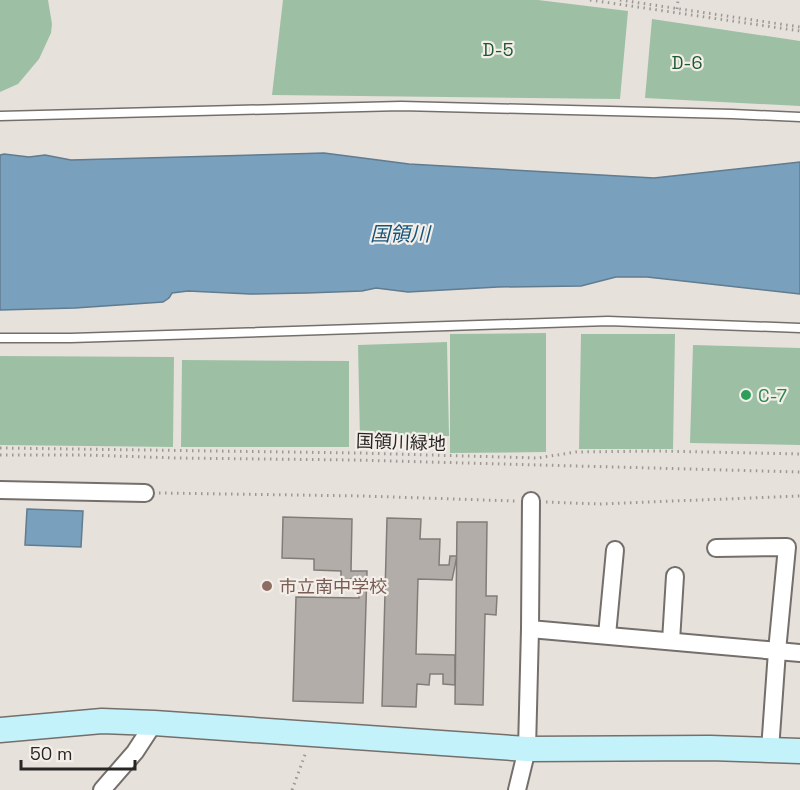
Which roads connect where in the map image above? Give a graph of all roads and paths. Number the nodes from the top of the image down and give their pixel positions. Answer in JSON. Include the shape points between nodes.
{"nodes":[{"id":1,"x":590,"y":0,"type":"edge"},
{"id":2,"x":620,"y":0,"type":"edge"},
{"id":3,"x":678,"y":0,"type":"edge"},
{"id":4,"x":677,"y":9,"type":"junction"},
{"id":5,"x":800,"y":29,"type":"edge"},
{"id":6,"x":0,"y":116,"type":"edge"},
{"id":7,"x":800,"y":117,"type":"edge"},
{"id":8,"x":800,"y":328,"type":"edge"},
{"id":9,"x":0,"y":338,"type":"edge"},
{"id":10,"x":0,"y":447,"type":"edge"},
{"id":11,"x":800,"y":454,"type":"edge"},
{"id":12,"x":0,"y":455,"type":"edge"},
{"id":13,"x":800,"y":472,"type":"edge"},
{"id":14,"x":0,"y":490,"type":"edge"},
{"id":15,"x":145,"y":493,"type":"joint"},
{"id":16,"x":800,"y":496,"type":"edge"},
{"id":17,"x":531,"y":501,"type":"junction"},
{"id":18,"x":716,"y":548,"type":"dead end"},
{"id":19,"x":615,"y":550,"type":"dead end"},
{"id":20,"x":675,"y":576,"type":"dead end"},
{"id":21,"x":530,"y":628,"type":"junction"},
{"id":22,"x":607,"y":635,"type":"junction"},
{"id":23,"x":671,"y":641,"type":"junction"},
{"id":24,"x":777,"y":651,"type":"junction"},
{"id":25,"x":800,"y":653,"type":"edge"},
{"id":26,"x":154,"y":723,"type":"junction"},
{"id":27,"x":0,"y":729,"type":"edge"},
{"id":28,"x":307,"y":733,"type":"junction"},
{"id":29,"x":527,"y":748,"type":"junction"},
{"id":30,"x":770,"y":750,"type":"junction"},
{"id":31,"x":800,"y":751,"type":"edge"},
{"id":32,"x":102,"y":790,"type":"edge"},
{"id":33,"x":292,"y":790,"type":"edge"},
{"id":34,"x":517,"y":790,"type":"edge"}],
"edges":[{"from":1,"to":5,"type":"path"},
{"from":2,"to":4,"type":"path"},
{"from":3,"to":4,"type":"path"},
{"from":4,"to":5,"type":"path"},
{"from":6,"to":7,"type":"lane","via":[[401,106]]},
{"from":8,"to":9,"type":"lane","via":[[608,321]]},
{"from":10,"to":11,"type":"path","name":"国領川緑地","via":[[538,458],[576,452]]},
{"from":12,"to":13,"type":"path"},
{"from":14,"to":15,"type":"street"},
{"from":15,"to":17,"type":"path"},
{"from":16,"to":17,"type":"path","via":[[599,504]]},
{"from":17,"to":21,"type":"street"},
{"from":18,"to":24,"type":"street","via":[[787,547]]},
{"from":19,"to":22,"type":"street"},
{"from":20,"to":23,"type":"street"},
{"from":21,"to":22,"type":"street"},
{"from":21,"to":29,"type":"street"},
{"from":22,"to":23,"type":"street"},
{"from":23,"to":24,"type":"street"},
{"from":24,"to":25,"type":"street"},
{"from":24,"to":30,"type":"street"},
{"from":26,"to":27,"type":"street","via":[[102,721]]},
{"from":26,"to":28,"type":"street"},
{"from":26,"to":32,"type":"street"},
{"from":28,"to":29,"type":"street"},
{"from":28,"to":33,"type":"path","via":[[307,750]]},
{"from":29,"to":30,"type":"street"},
{"from":29,"to":34,"type":"street"},
{"from":30,"to":31,"type":"street"}]}
